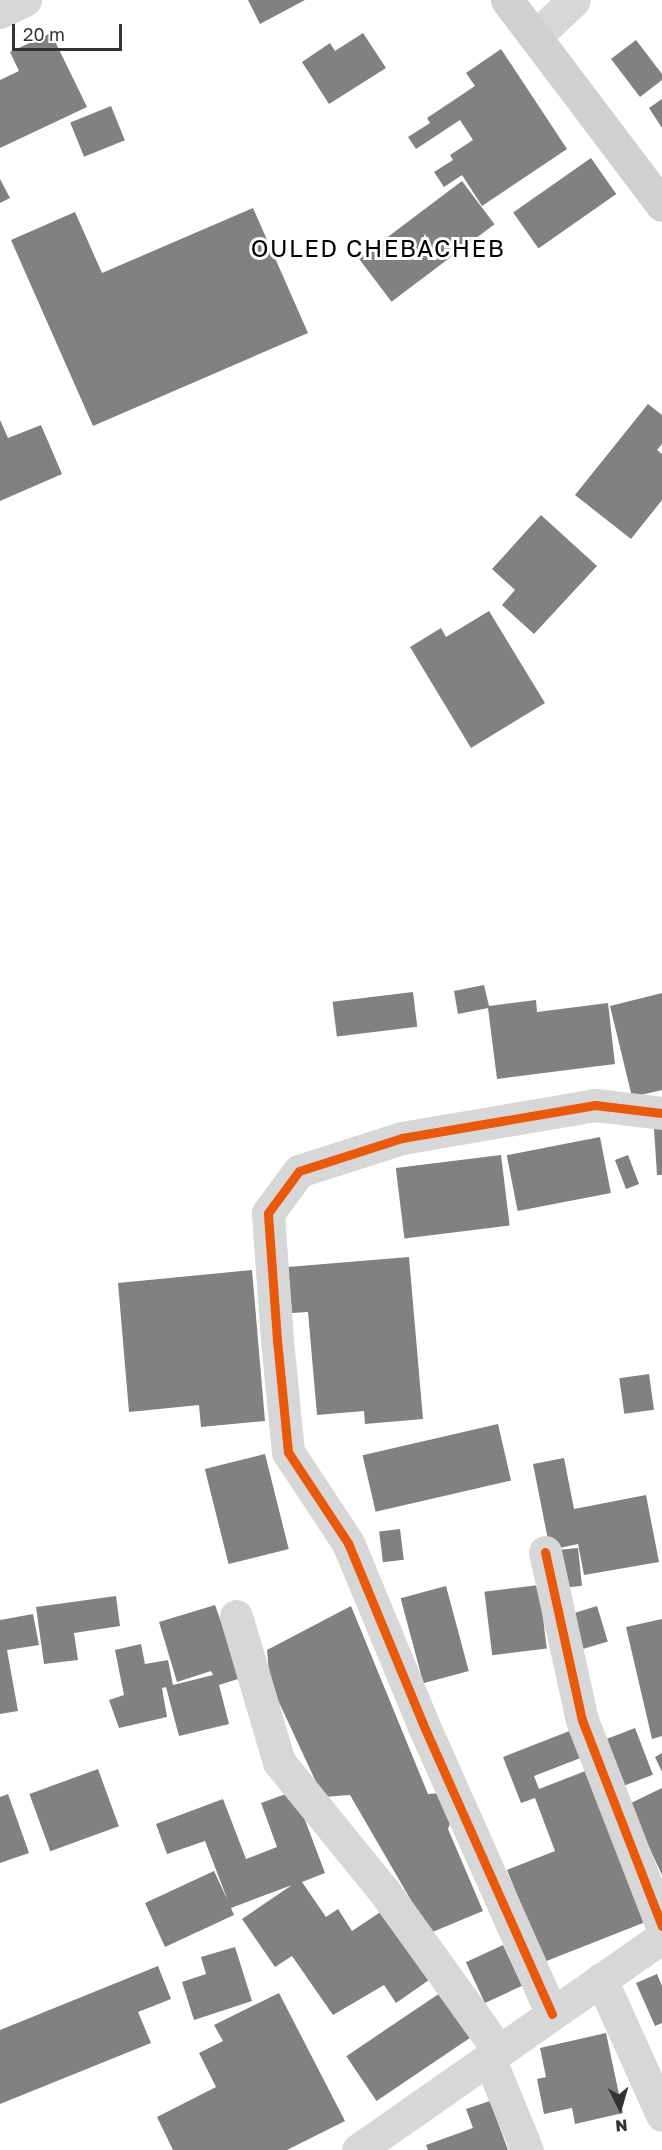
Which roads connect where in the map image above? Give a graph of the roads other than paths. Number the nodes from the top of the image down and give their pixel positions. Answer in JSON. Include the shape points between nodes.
{"nodes":[{"id":1,"x":25,"y":0,"type":"edge"},
{"id":2,"x":507,"y":0,"type":"edge"},
{"id":3,"x":574,"y":0,"type":"edge"},
{"id":4,"x":0,"y":12,"type":"edge"},
{"id":5,"x":536,"y":36,"type":"junction"},
{"id":6,"x":662,"y":205,"type":"edge"},
{"id":7,"x":662,"y":1113,"type":"edge"},
{"id":8,"x":545,"y":1552,"type":"dead end"},
{"id":9,"x":236,"y":1616,"type":"dead end"},
{"id":10,"x":662,"y":1926,"type":"edge"},
{"id":11,"x":662,"y":1937,"type":"edge"},
{"id":12,"x":601,"y":1979,"type":"junction"},
{"id":13,"x":552,"y":2014,"type":"junction"},
{"id":14,"x":494,"y":2054,"type":"junction"},
{"id":15,"x":662,"y":2115,"type":"edge"},
{"id":16,"x":359,"y":2150,"type":"edge"},
{"id":17,"x":527,"y":2150,"type":"edge"}],
"edges":[{"from":1,"to":4,"type":"street"},
{"from":2,"to":5,"type":"main road"},
{"from":3,"to":5,"type":"street"},
{"from":5,"to":6,"type":"main road"},
{"from":7,"to":13,"type":"street","via":[[595,1106],[402,1138],[299,1171],[268,1213],[288,1452],[348,1543],[423,1724]]},
{"from":8,"to":10,"type":"street","via":[[582,1720]]},
{"from":9,"to":14,"type":"street","via":[[279,1762],[384,1891]]},
{"from":11,"to":12,"type":"street"},
{"from":12,"to":13,"type":"street"},
{"from":12,"to":15,"type":"street"},
{"from":13,"to":14,"type":"street"},
{"from":14,"to":16,"type":"street"},
{"from":14,"to":17,"type":"street"}]}
